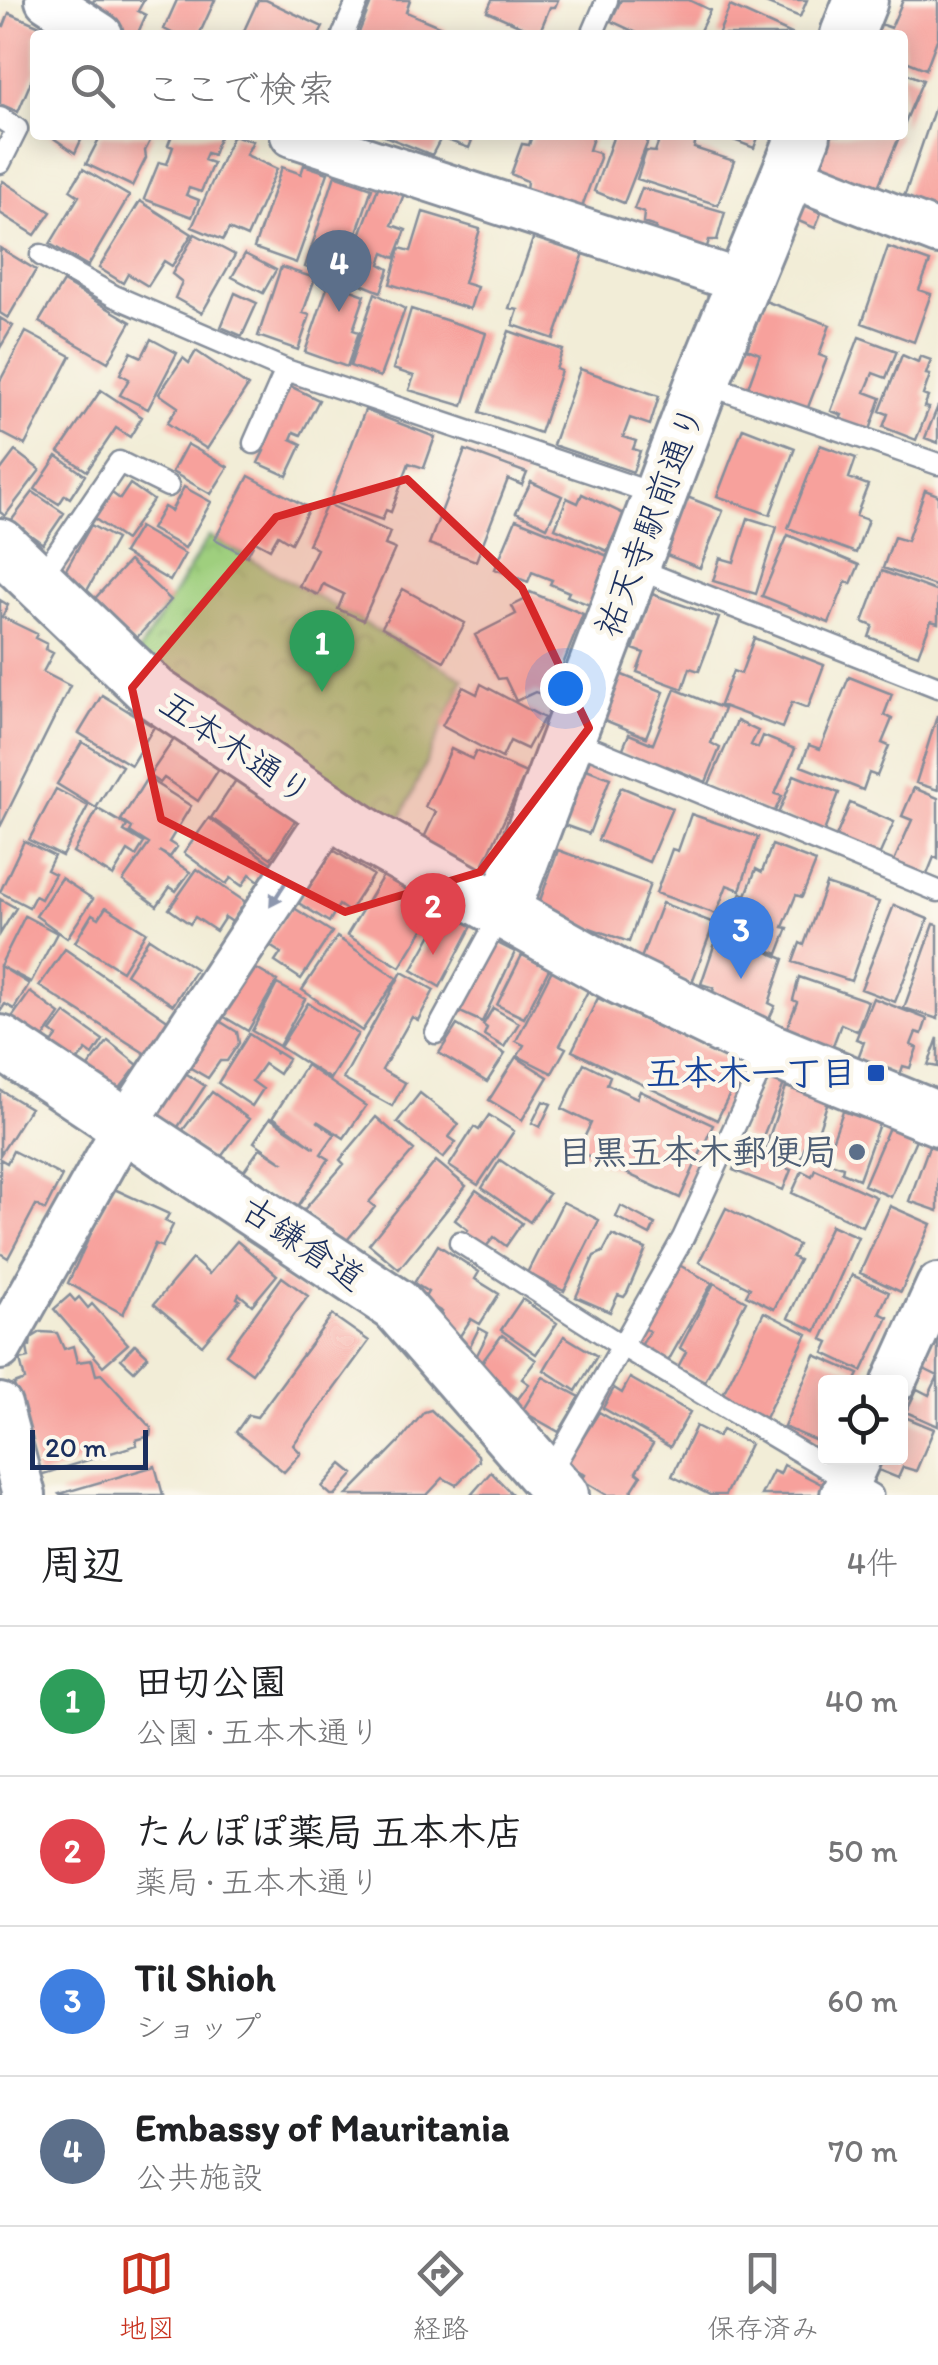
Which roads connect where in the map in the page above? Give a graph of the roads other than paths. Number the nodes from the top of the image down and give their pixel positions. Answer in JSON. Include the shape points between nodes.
{"nodes":[{"id":1,"x":48,"y":0,"type":"edge"},
{"id":2,"x":358,"y":0,"type":"edge"},
{"id":3,"x":608,"y":0,"type":"edge"},
{"id":4,"x":862,"y":0,"type":"edge"},
{"id":5,"x":93,"y":30,"type":"edge"},
{"id":6,"x":346,"y":30,"type":"edge"},
{"id":7,"x":594,"y":30,"type":"edge"},
{"id":8,"x":848,"y":30,"type":"edge"},
{"id":9,"x":0,"y":118,"type":"edge"},
{"id":10,"x":309,"y":140,"type":"edge"},
{"id":11,"x":796,"y":154,"type":"edge"},
{"id":12,"x":0,"y":163,"type":"edge"},
{"id":13,"x":938,"y":233,"type":"edge"},
{"id":14,"x":41,"y":254,"type":"dead end"},
{"id":15,"x":742,"y":282,"type":"junction"},
{"id":16,"x":286,"y":370,"type":"junction"},
{"id":17,"x":702,"y":383,"type":"junction"},
{"id":18,"x":254,"y":443,"type":"dead end"},
{"id":19,"x":938,"y":464,"type":"edge"},
{"id":20,"x":168,"y":486,"type":"dead end"},
{"id":21,"x":659,"y":496,"type":"junction"},
{"id":22,"x":0,"y":544,"type":"edge"},
{"id":23,"x":633,"y":567,"type":"junction"},
{"id":24,"x":38,"y":582,"type":"junction"},
{"id":25,"x":938,"y":687,"type":"edge"},
{"id":26,"x":568,"y":738,"type":"junction"},
{"id":27,"x":331,"y":813,"type":"junction"},
{"id":28,"x":938,"y":891,"type":"edge"},
{"id":29,"x":503,"y":910,"type":"junction"},
{"id":30,"x":436,"y":1034,"type":"dead end"},
{"id":31,"x":0,"y":1042,"type":"edge"},
{"id":32,"x":770,"y":1050,"type":"junction"},
{"id":33,"x":938,"y":1119,"type":"edge"},
{"id":34,"x":126,"y":1124,"type":"junction"},
{"id":35,"x":460,"y":1242,"type":"dead end"},
{"id":36,"x":935,"y":1301,"type":"edge"},
{"id":37,"x":622,"y":1346,"type":"junction"},
{"id":38,"x":0,"y":1348,"type":"edge"},
{"id":39,"x":898,"y":1375,"type":"edge"},
{"id":40,"x":0,"y":1405,"type":"edge"},
{"id":41,"x":856,"y":1482,"type":"edge"},
{"id":42,"x":552,"y":1489,"type":"edge"},
{"id":43,"x":24,"y":1495,"type":"edge"}],
"edges":[{"from":1,"to":5,"type":"street"},
{"from":2,"to":6,"type":"lane"},
{"from":3,"to":7,"type":"lane"},
{"from":4,"to":8,"type":"street"},
{"from":9,"to":12,"type":"lane","via":[[17,129]]},
{"from":10,"to":15,"type":"street"},
{"from":11,"to":13,"type":"street"},
{"from":11,"to":15,"type":"street","name":"祐天寺駅前通り"},
{"from":14,"to":16,"type":"lane","via":[[114,296]]},
{"from":15,"to":17,"type":"street","name":"祐天寺駅前通り"},
{"from":16,"to":18,"type":"lane"},
{"from":16,"to":21,"type":"lane"},
{"from":17,"to":19,"type":"lane"},
{"from":17,"to":21,"type":"street","name":"祐天寺駅前通り"},
{"from":20,"to":24,"type":"lane","via":[[119,462]]},
{"from":21,"to":23,"type":"street","name":"祐天寺駅前通り"},
{"from":22,"to":24,"type":"street","name":"五本木通り"},
{"from":23,"to":25,"type":"lane"},
{"from":23,"to":26,"type":"street","name":"祐天寺駅前通り"},
{"from":24,"to":27,"type":"street","name":"五本木通り","via":[[154,693]]},
{"from":26,"to":28,"type":"lane"},
{"from":26,"to":29,"type":"street","name":"祐天寺駅前通り"},
{"from":27,"to":29,"type":"street","name":"五本木通り"},
{"from":27,"to":34,"type":"street","one_way":true},
{"from":29,"to":30,"type":"lane"},
{"from":29,"to":32,"type":"street","name":"五本木通り","via":[[621,978]]},
{"from":31,"to":34,"type":"street","name":"古鎌倉道"},
{"from":32,"to":33,"type":"street","name":"五本木通り"},
{"from":32,"to":37,"type":"lane","via":[[683,1238]]},
{"from":34,"to":38,"type":"street"},
{"from":34,"to":42,"type":"street","name":"古鎌倉道","via":[[396,1305]]},
{"from":35,"to":37,"type":"lane"},
{"from":36,"to":39,"type":"street"},
{"from":37,"to":41,"type":"lane"},
{"from":37,"to":42,"type":"lane"},
{"from":40,"to":43,"type":"street"}]}
